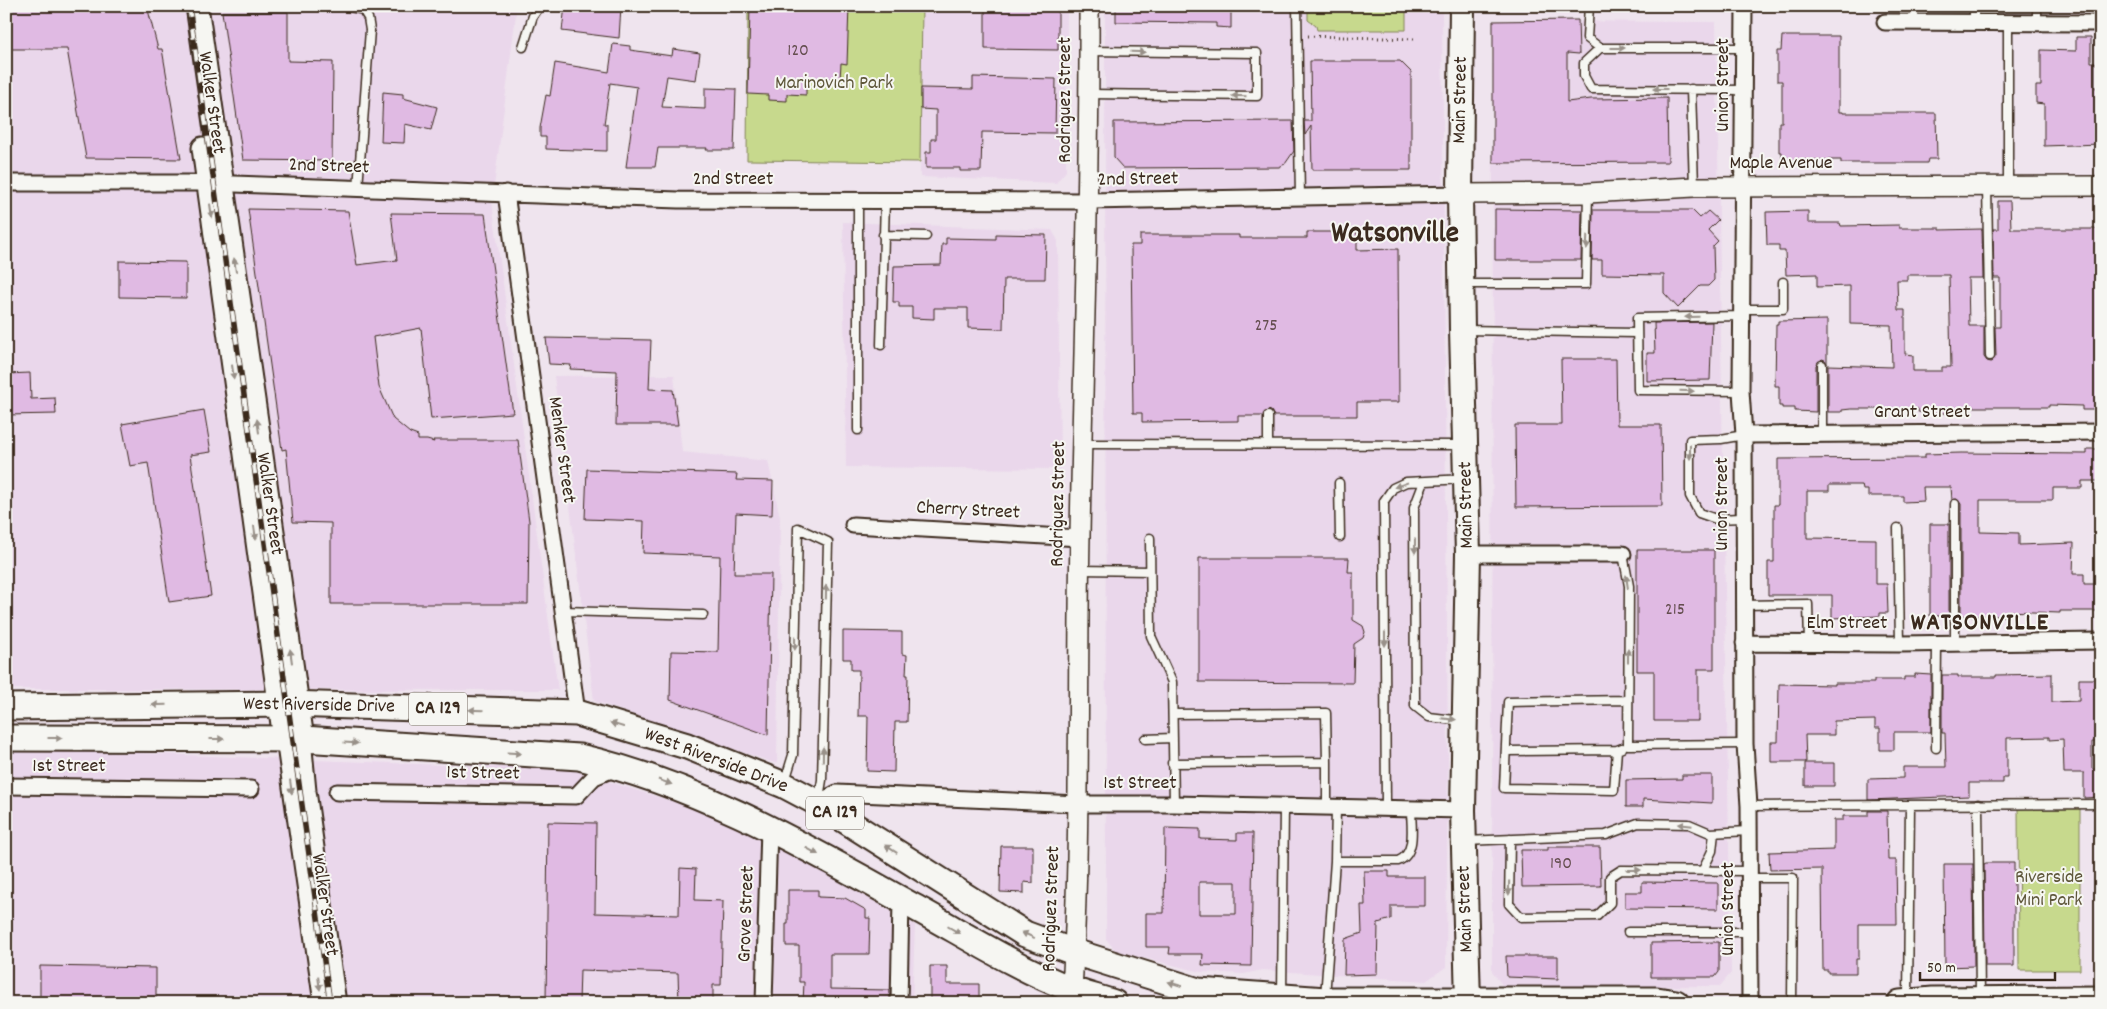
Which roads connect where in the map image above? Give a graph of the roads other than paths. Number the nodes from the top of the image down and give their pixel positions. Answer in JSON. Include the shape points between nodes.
{"nodes":[{"id":1,"x":183,"y":6,"type":"edge"},
{"id":2,"x":197,"y":6,"type":"edge"},
{"id":3,"x":345,"y":6,"type":"edge"},
{"id":4,"x":540,"y":6,"type":"edge"},
{"id":5,"x":1089,"y":6,"type":"edge"},
{"id":6,"x":1297,"y":6,"type":"edge"},
{"id":7,"x":1462,"y":6,"type":"edge"},
{"id":8,"x":1589,"y":6,"type":"edge"},
{"id":9,"x":1744,"y":6,"type":"edge"},
{"id":10,"x":1914,"y":6,"type":"edge"},
{"id":11,"x":1974,"y":6,"type":"edge"},
{"id":12,"x":2037,"y":6,"type":"edge"},
{"id":13,"x":1885,"y":22,"type":"dead end"},
{"id":14,"x":1914,"y":22,"type":"junction"},
{"id":15,"x":1974,"y":22,"type":"junction"},
{"id":16,"x":2008,"y":23,"type":"junction"},
{"id":17,"x":2037,"y":23,"type":"junction"},
{"id":18,"x":2101,"y":23,"type":"edge"},
{"id":19,"x":523,"y":47,"type":"dead end"},
{"id":20,"x":1600,"y":48,"type":"junction"},
{"id":21,"x":1744,"y":48,"type":"junction"},
{"id":22,"x":1089,"y":51,"type":"junction"},
{"id":23,"x":1691,"y":89,"type":"junction"},
{"id":24,"x":1744,"y":90,"type":"junction"},
{"id":25,"x":1088,"y":94,"type":"junction"},
{"id":26,"x":6,"y":183,"type":"edge"},
{"id":27,"x":215,"y":184,"type":"junction"},
{"id":28,"x":1987,"y":186,"type":"junction"},
{"id":29,"x":2101,"y":186,"type":"edge"},
{"id":30,"x":1694,"y":187,"type":"junction"},
{"id":31,"x":1741,"y":187,"type":"junction"},
{"id":32,"x":2008,"y":187,"type":"junction"},
{"id":33,"x":358,"y":188,"type":"junction"},
{"id":34,"x":506,"y":192,"type":"junction"},
{"id":35,"x":1588,"y":193,"type":"junction"},
{"id":36,"x":1460,"y":194,"type":"junction"},
{"id":37,"x":1300,"y":198,"type":"junction"},
{"id":38,"x":858,"y":200,"type":"junction"},
{"id":39,"x":885,"y":200,"type":"junction"},
{"id":40,"x":1088,"y":201,"type":"junction"},
{"id":41,"x":883,"y":235,"type":"junction"},
{"id":42,"x":926,"y":236,"type":"dead end"},
{"id":43,"x":1783,"y":282,"type":"dead end"},
{"id":44,"x":1461,"y":284,"type":"junction"},
{"id":45,"x":1741,"y":312,"type":"junction"},
{"id":46,"x":1462,"y":330,"type":"junction"},
{"id":47,"x":1636,"y":332,"type":"junction"},
{"id":48,"x":881,"y":345,"type":"dead end"},
{"id":49,"x":1990,"y":356,"type":"dead end"},
{"id":50,"x":1822,"y":365,"type":"dead end"},
{"id":51,"x":1741,"y":392,"type":"junction"},
{"id":52,"x":1268,"y":416,"type":"dead end"},
{"id":53,"x":858,"y":430,"type":"dead end"},
{"id":54,"x":2101,"y":432,"type":"edge"},
{"id":55,"x":1822,"y":434,"type":"junction"},
{"id":56,"x":1744,"y":435,"type":"junction"},
{"id":57,"x":1082,"y":444,"type":"junction"},
{"id":58,"x":1268,"y":444,"type":"junction"},
{"id":59,"x":1466,"y":445,"type":"junction"},
{"id":60,"x":1466,"y":479,"type":"junction"},
{"id":61,"x":1424,"y":482,"type":"junction"},
{"id":62,"x":1339,"y":483,"type":"dead end"},
{"id":63,"x":1955,"y":504,"type":"dead end"},
{"id":64,"x":1742,"y":518,"type":"junction"},
{"id":65,"x":853,"y":525,"type":"dead end"},
{"id":66,"x":1898,"y":528,"type":"dead end"},
{"id":67,"x":1340,"y":537,"type":"dead end"},
{"id":68,"x":1080,"y":538,"type":"junction"},
{"id":69,"x":1150,"y":538,"type":"dead end"},
{"id":70,"x":1468,"y":554,"type":"junction"},
{"id":71,"x":1623,"y":554,"type":"joint"},
{"id":72,"x":1080,"y":570,"type":"junction"},
{"id":73,"x":1150,"y":571,"type":"junction"},
{"id":74,"x":1743,"y":605,"type":"junction"},
{"id":75,"x":563,"y":611,"type":"junction"},
{"id":76,"x":703,"y":615,"type":"dead end"},
{"id":77,"x":2101,"y":641,"type":"edge"},
{"id":78,"x":1744,"y":643,"type":"junction"},
{"id":79,"x":1937,"y":643,"type":"junction"},
{"id":80,"x":1955,"y":643,"type":"junction"},
{"id":81,"x":1809,"y":644,"type":"junction"},
{"id":82,"x":1900,"y":644,"type":"junction"},
{"id":83,"x":1628,"y":700,"type":"junction"},
{"id":84,"x":288,"y":704,"type":"junction"},
{"id":85,"x":6,"y":707,"type":"edge"},
{"id":86,"x":577,"y":713,"type":"junction"},
{"id":87,"x":1173,"y":714,"type":"junction"},
{"id":88,"x":1465,"y":721,"type":"junction"},
{"id":89,"x":6,"y":738,"type":"edge"},
{"id":90,"x":1173,"y":738,"type":"junction"},
{"id":91,"x":293,"y":739,"type":"junction"},
{"id":92,"x":1145,"y":739,"type":"dead end"},
{"id":93,"x":1745,"y":744,"type":"junction"},
{"id":94,"x":1628,"y":745,"type":"junction"},
{"id":95,"x":1936,"y":748,"type":"dead end"},
{"id":96,"x":1617,"y":750,"type":"junction"},
{"id":97,"x":1506,"y":751,"type":"junction"},
{"id":98,"x":1327,"y":762,"type":"junction"},
{"id":99,"x":1172,"y":763,"type":"junction"},
{"id":100,"x":619,"y":766,"type":"junction"},
{"id":101,"x":784,"y":785,"type":"junction"},
{"id":102,"x":6,"y":786,"type":"edge"},
{"id":103,"x":251,"y":789,"type":"dead end"},
{"id":104,"x":337,"y":792,"type":"dead end"},
{"id":105,"x":818,"y":802,"type":"junction"},
{"id":106,"x":1078,"y":804,"type":"junction"},
{"id":107,"x":1174,"y":804,"type":"junction"},
{"id":108,"x":1978,"y":804,"type":"junction"},
{"id":109,"x":2101,"y":804,"type":"edge"},
{"id":110,"x":1910,"y":805,"type":"junction"},
{"id":111,"x":1284,"y":806,"type":"junction"},
{"id":112,"x":1749,"y":806,"type":"junction"},
{"id":113,"x":1332,"y":807,"type":"junction"},
{"id":114,"x":1386,"y":808,"type":"junction"},
{"id":115,"x":1410,"y":808,"type":"junction"},
{"id":116,"x":1463,"y":810,"type":"junction"},
{"id":117,"x":769,"y":827,"type":"junction"},
{"id":118,"x":1749,"y":831,"type":"junction"},
{"id":119,"x":1714,"y":833,"type":"junction"},
{"id":120,"x":1510,"y":839,"type":"junction"},
{"id":121,"x":1464,"y":841,"type":"junction"},
{"id":122,"x":1335,"y":861,"type":"junction"},
{"id":123,"x":1703,"y":870,"type":"junction"},
{"id":124,"x":1749,"y":875,"type":"junction"},
{"id":125,"x":901,"y":900,"type":"junction"},
{"id":126,"x":1628,"y":932,"type":"dead end"},
{"id":127,"x":1749,"y":932,"type":"junction"},
{"id":128,"x":1074,"y":952,"type":"junction"},
{"id":129,"x":1071,"y":996,"type":"edge"},
{"id":130,"x":1282,"y":997,"type":"junction"},
{"id":131,"x":2101,"y":999,"type":"edge"},
{"id":132,"x":1325,"y":1000,"type":"junction"},
{"id":133,"x":1980,"y":1000,"type":"junction"},
{"id":134,"x":1468,"y":1002,"type":"edge"},
{"id":135,"x":1908,"y":1002,"type":"edge"},
{"id":136,"x":322,"y":1003,"type":"edge"},
{"id":137,"x":338,"y":1003,"type":"edge"},
{"id":138,"x":764,"y":1003,"type":"edge"},
{"id":139,"x":899,"y":1003,"type":"edge"},
{"id":140,"x":1114,"y":1003,"type":"edge"},
{"id":141,"x":1676,"y":1003,"type":"edge"},
{"id":142,"x":1750,"y":1003,"type":"edge"},
{"id":143,"x":1792,"y":1003,"type":"edge"},
{"id":144,"x":1900,"y":1003,"type":"edge"}],
"edges":[{"from":1,"to":27,"type":"main road","name":"Walker Street"},
{"from":2,"to":27,"type":"main road","name":"Walker Street"},
{"from":3,"to":33,"type":"lane","via":[[363,10],[370,30]]},
{"from":4,"to":19,"type":"lane","via":[[533,16]]},
{"from":5,"to":22,"type":"street","name":"Rodriguez Street"},
{"from":6,"to":37,"type":"lane"},
{"from":7,"to":36,"type":"main road","name":"Main Street"},
{"from":8,"to":20,"type":"lane","via":[[1587,38]]},
{"from":9,"to":21,"type":"street","name":"Union Street"},
{"from":10,"to":14,"type":"lane"},
{"from":11,"to":15,"type":"lane"},
{"from":12,"to":17,"type":"lane"},
{"from":13,"to":14,"type":"street"},
{"from":14,"to":15,"type":"street"},
{"from":15,"to":16,"type":"street"},
{"from":16,"to":17,"type":"street"},
{"from":16,"to":32,"type":"lane"},
{"from":17,"to":18,"type":"street"},
{"from":20,"to":21,"type":"lane","one_way":true},
{"from":23,"to":20,"type":"lane","one_way":true,"via":[[1591,89],[1584,76],[1584,63]]},
{"from":21,"to":24,"type":"street","name":"Union Street"},
{"from":22,"to":25,"type":"street","name":"Rodriguez Street"},
{"from":22,"to":25,"type":"lane","one_way":true,"via":[[1257,53],[1256,96]]},
{"from":23,"to":24,"type":"lane"},
{"from":23,"to":30,"type":"lane"},
{"from":24,"to":31,"type":"street","name":"Union Street"},
{"from":25,"to":40,"type":"street","name":"Rodriguez Street"},
{"from":26,"to":27,"type":"street","name":"2nd Street"},
{"from":27,"to":33,"type":"street","name":"2nd Street"},
{"from":27,"to":84,"type":"main road","name":"Walker Street"},
{"from":28,"to":31,"type":"street","name":"Maple Avenue"},
{"from":28,"to":32,"type":"street","name":"Maple Avenue"},
{"from":28,"to":49,"type":"lane"},
{"from":29,"to":32,"type":"street","name":"Maple Avenue"},
{"from":30,"to":31,"type":"street","name":"Maple Avenue"},
{"from":30,"to":35,"type":"street","name":"Maple Avenue"},
{"from":31,"to":45,"type":"street","name":"Union Street"},
{"from":33,"to":34,"type":"street","name":"2nd Street"},
{"from":34,"to":38,"type":"street","name":"2nd Street","via":[[678,200]]},
{"from":34,"to":75,"type":"street","name":"Menker Street"},
{"from":35,"to":36,"type":"street","name":"Maple Avenue"},
{"from":35,"to":44,"type":"lane","one_way":true,"via":[[1586,284]]},
{"from":36,"to":37,"type":"street","name":"2nd Street"},
{"from":36,"to":44,"type":"main road","name":"Main Street"},
{"from":37,"to":40,"type":"street","name":"2nd Street"},
{"from":38,"to":39,"type":"street","name":"2nd Street"},
{"from":38,"to":53,"type":"lane"},
{"from":39,"to":40,"type":"street","name":"2nd Street"},
{"from":39,"to":41,"type":"lane"},
{"from":40,"to":57,"type":"street","name":"Rodriguez Street"},
{"from":41,"to":42,"type":"lane"},
{"from":41,"to":48,"type":"lane"},
{"from":43,"to":45,"type":"lane","via":[[1783,309]]},
{"from":44,"to":46,"type":"main road","name":"Main Street"},
{"from":45,"to":47,"type":"lane","one_way":true,"via":[[1637,318]]},
{"from":45,"to":51,"type":"street","name":"Union Street"},
{"from":46,"to":47,"type":"lane"},
{"from":46,"to":59,"type":"main road","name":"Main Street"},
{"from":47,"to":51,"type":"lane","one_way":true,"via":[[1638,390]]},
{"from":50,"to":55,"type":"lane"},
{"from":51,"to":56,"type":"street","name":"Union Street"},
{"from":52,"to":58,"type":"lane"},
{"from":54,"to":55,"type":"street","name":"Grant Street"},
{"from":55,"to":56,"type":"street","name":"Grant Street"},
{"from":56,"to":64,"type":"street","name":"Union Street"},
{"from":56,"to":64,"type":"lane","one_way":true,"via":[[1690,440],[1690,496],[1699,513],[1716,519]]},
{"from":57,"to":58,"type":"lane"},
{"from":57,"to":68,"type":"street","name":"Rodriguez Street"},
{"from":58,"to":59,"type":"lane"},
{"from":59,"to":60,"type":"main road","name":"Main Street"},
{"from":60,"to":61,"type":"lane"},
{"from":60,"to":70,"type":"main road","name":"Main Street"},
{"from":61,"to":88,"type":"lane","one_way":true,"via":[[1414,508],[1415,706],[1429,717]]},
{"from":61,"to":114,"type":"lane","one_way":true,"via":[[1401,484],[1388,493],[1384,501]]},
{"from":62,"to":67,"type":"lane"},
{"from":63,"to":80,"type":"lane"},
{"from":64,"to":74,"type":"street","name":"Union Street"},
{"from":65,"to":68,"type":"street","name":"Cherry Street"},
{"from":66,"to":82,"type":"lane"},
{"from":68,"to":72,"type":"street","name":"Rodriguez Street"},
{"from":69,"to":73,"type":"lane"},
{"from":70,"to":71,"type":"street"},
{"from":70,"to":88,"type":"main road","name":"Main Street"},
{"from":83,"to":71,"type":"lane","one_way":true,"via":[[1628,586]]},
{"from":72,"to":73,"type":"lane"},
{"from":72,"to":106,"type":"street","name":"Rodriguez Street"},
{"from":73,"to":87,"type":"lane","via":[[1151,636],[1172,682]]},
{"from":74,"to":78,"type":"street","name":"Union Street"},
{"from":74,"to":81,"type":"lane","via":[[1808,604]]},
{"from":75,"to":76,"type":"lane"},
{"from":75,"to":86,"type":"street","name":"Menker Street"},
{"from":77,"to":80,"type":"street","name":"Elm Street"},
{"from":78,"to":81,"type":"street","name":"Elm Street"},
{"from":78,"to":93,"type":"street","name":"Union Street"},
{"from":79,"to":80,"type":"street","name":"Elm Street"},
{"from":79,"to":82,"type":"street","name":"Elm Street"},
{"from":79,"to":95,"type":"lane"},
{"from":81,"to":82,"type":"street","name":"Elm Street"},
{"from":83,"to":94,"type":"lane"},
{"from":83,"to":97,"type":"lane","via":[[1508,702]]},
{"from":84,"to":85,"type":"highway","name":"West Riverside Drive","number":"CA 129","one_way":true},
{"from":86,"to":84,"type":"highway","name":"West Riverside Drive","number":"CA 129","one_way":true},
{"from":84,"to":91,"type":"main road","name":"Walker Street"},
{"from":101,"to":86,"type":"highway","name":"West Riverside Drive","number":"CA 129","one_way":true,"via":[[687,746]]},
{"from":87,"to":90,"type":"lane"},
{"from":87,"to":98,"type":"lane","via":[[1326,713]]},
{"from":88,"to":116,"type":"main road","name":"Main Street"},
{"from":89,"to":91,"type":"highway","name":"West Riverside Drive","number":"CA 129","one_way":true},
{"from":90,"to":92,"type":"lane"},
{"from":90,"to":99,"type":"lane"},
{"from":91,"to":100,"type":"highway","name":"West Riverside Drive","number":"CA 129","one_way":true,"via":[[579,757]]},
{"from":91,"to":136,"type":"street","name":"Walker Street","one_way":true},
{"from":91,"to":137,"type":"street","name":"Walker Street","via":[[309,800]]},
{"from":93,"to":94,"type":"lane"},
{"from":93,"to":112,"type":"street","name":"Union Street"},
{"from":94,"to":96,"type":"lane"},
{"from":96,"to":97,"type":"lane"},
{"from":96,"to":97,"type":"lane","via":[[1614,790],[1504,788]]},
{"from":98,"to":99,"type":"lane"},
{"from":98,"to":113,"type":"lane"},
{"from":99,"to":107,"type":"lane"},
{"from":100,"to":104,"type":"street","name":"1st Street","via":[[594,777],[576,796]]},
{"from":100,"to":117,"type":"highway","name":"West Riverside Drive","number":"CA 129","one_way":true,"via":[[696,794]]},
{"from":101,"to":105,"type":"highway","name":"West Riverside Drive","number":"CA 129"},
{"from":105,"to":101,"type":"lane","one_way":true,"via":[[822,780],[828,542],[798,528],[793,755]]},
{"from":102,"to":103,"type":"street","name":"1st Street"},
{"from":105,"to":106,"type":"street","name":"1st Street","via":[[837,793]]},
{"from":128,"to":105,"type":"highway","name":"West Riverside Drive","number":"CA 129","one_way":true,"via":[[1025,934]]},
{"from":106,"to":107,"type":"street","name":"1st Street"},
{"from":106,"to":128,"type":"street","name":"Rodriguez Street"},
{"from":107,"to":111,"type":"street","name":"1st Street"},
{"from":108,"to":109,"type":"lane"},
{"from":108,"to":110,"type":"lane"},
{"from":108,"to":133,"type":"lane"},
{"from":110,"to":112,"type":"lane"},
{"from":110,"to":135,"type":"lane"},
{"from":111,"to":113,"type":"street","name":"1st Street"},
{"from":111,"to":130,"type":"lane"},
{"from":112,"to":118,"type":"street","name":"Union Street"},
{"from":113,"to":114,"type":"street","name":"1st Street"},
{"from":113,"to":122,"type":"lane"},
{"from":114,"to":115,"type":"street","name":"1st Street"},
{"from":115,"to":116,"type":"street","name":"1st Street"},
{"from":115,"to":122,"type":"lane","via":[[1411,846],[1405,858],[1398,861]]},
{"from":116,"to":121,"type":"main road","name":"Main Street"},
{"from":117,"to":125,"type":"highway","name":"West Riverside Drive","number":"CA 129","one_way":true},
{"from":117,"to":138,"type":"street","name":"Grove Street"},
{"from":118,"to":119,"type":"lane"},
{"from":118,"to":124,"type":"street","name":"Union Street"},
{"from":119,"to":120,"type":"lane","one_way":true,"via":[[1689,824],[1638,824],[1606,836]]},
{"from":119,"to":123,"type":"lane","via":[[1712,851]]},
{"from":120,"to":121,"type":"lane"},
{"from":120,"to":123,"type":"lane","one_way":true,"via":[[1509,904],[1521,917],[1597,916],[1610,903],[1610,877],[1621,870]]},
{"from":121,"to":134,"type":"main road","name":"Main Street"},
{"from":122,"to":132,"type":"lane"},
{"from":123,"to":124,"type":"lane"},
{"from":124,"to":127,"type":"street","name":"Union Street"},
{"from":124,"to":143,"type":"lane","via":[[1793,878]]},
{"from":125,"to":129,"type":"highway","name":"West Riverside Drive","number":"CA 129","one_way":true},
{"from":125,"to":139,"type":"street"},
{"from":126,"to":127,"type":"lane"},
{"from":127,"to":142,"type":"street","name":"Union Street"},
{"from":128,"to":129,"type":"street","name":"Rodriguez Street"},
{"from":130,"to":128,"type":"highway","name":"West Riverside Drive","number":"CA 129","one_way":true,"via":[[1198,991]]},
{"from":129,"to":140,"type":"highway","name":"West Riverside Drive","number":"CA 129"},
{"from":130,"to":132,"type":"highway","name":"West Riverside Drive","number":"CA 129"},
{"from":131,"to":133,"type":"highway"},
{"from":132,"to":134,"type":"highway","name":"West Riverside Drive","number":"CA 129"},
{"from":133,"to":135,"type":"highway"},
{"from":134,"to":141,"type":"highway","number":"CA 129","via":[[1657,1000]]},
{"from":135,"to":144,"type":"highway"}]}
